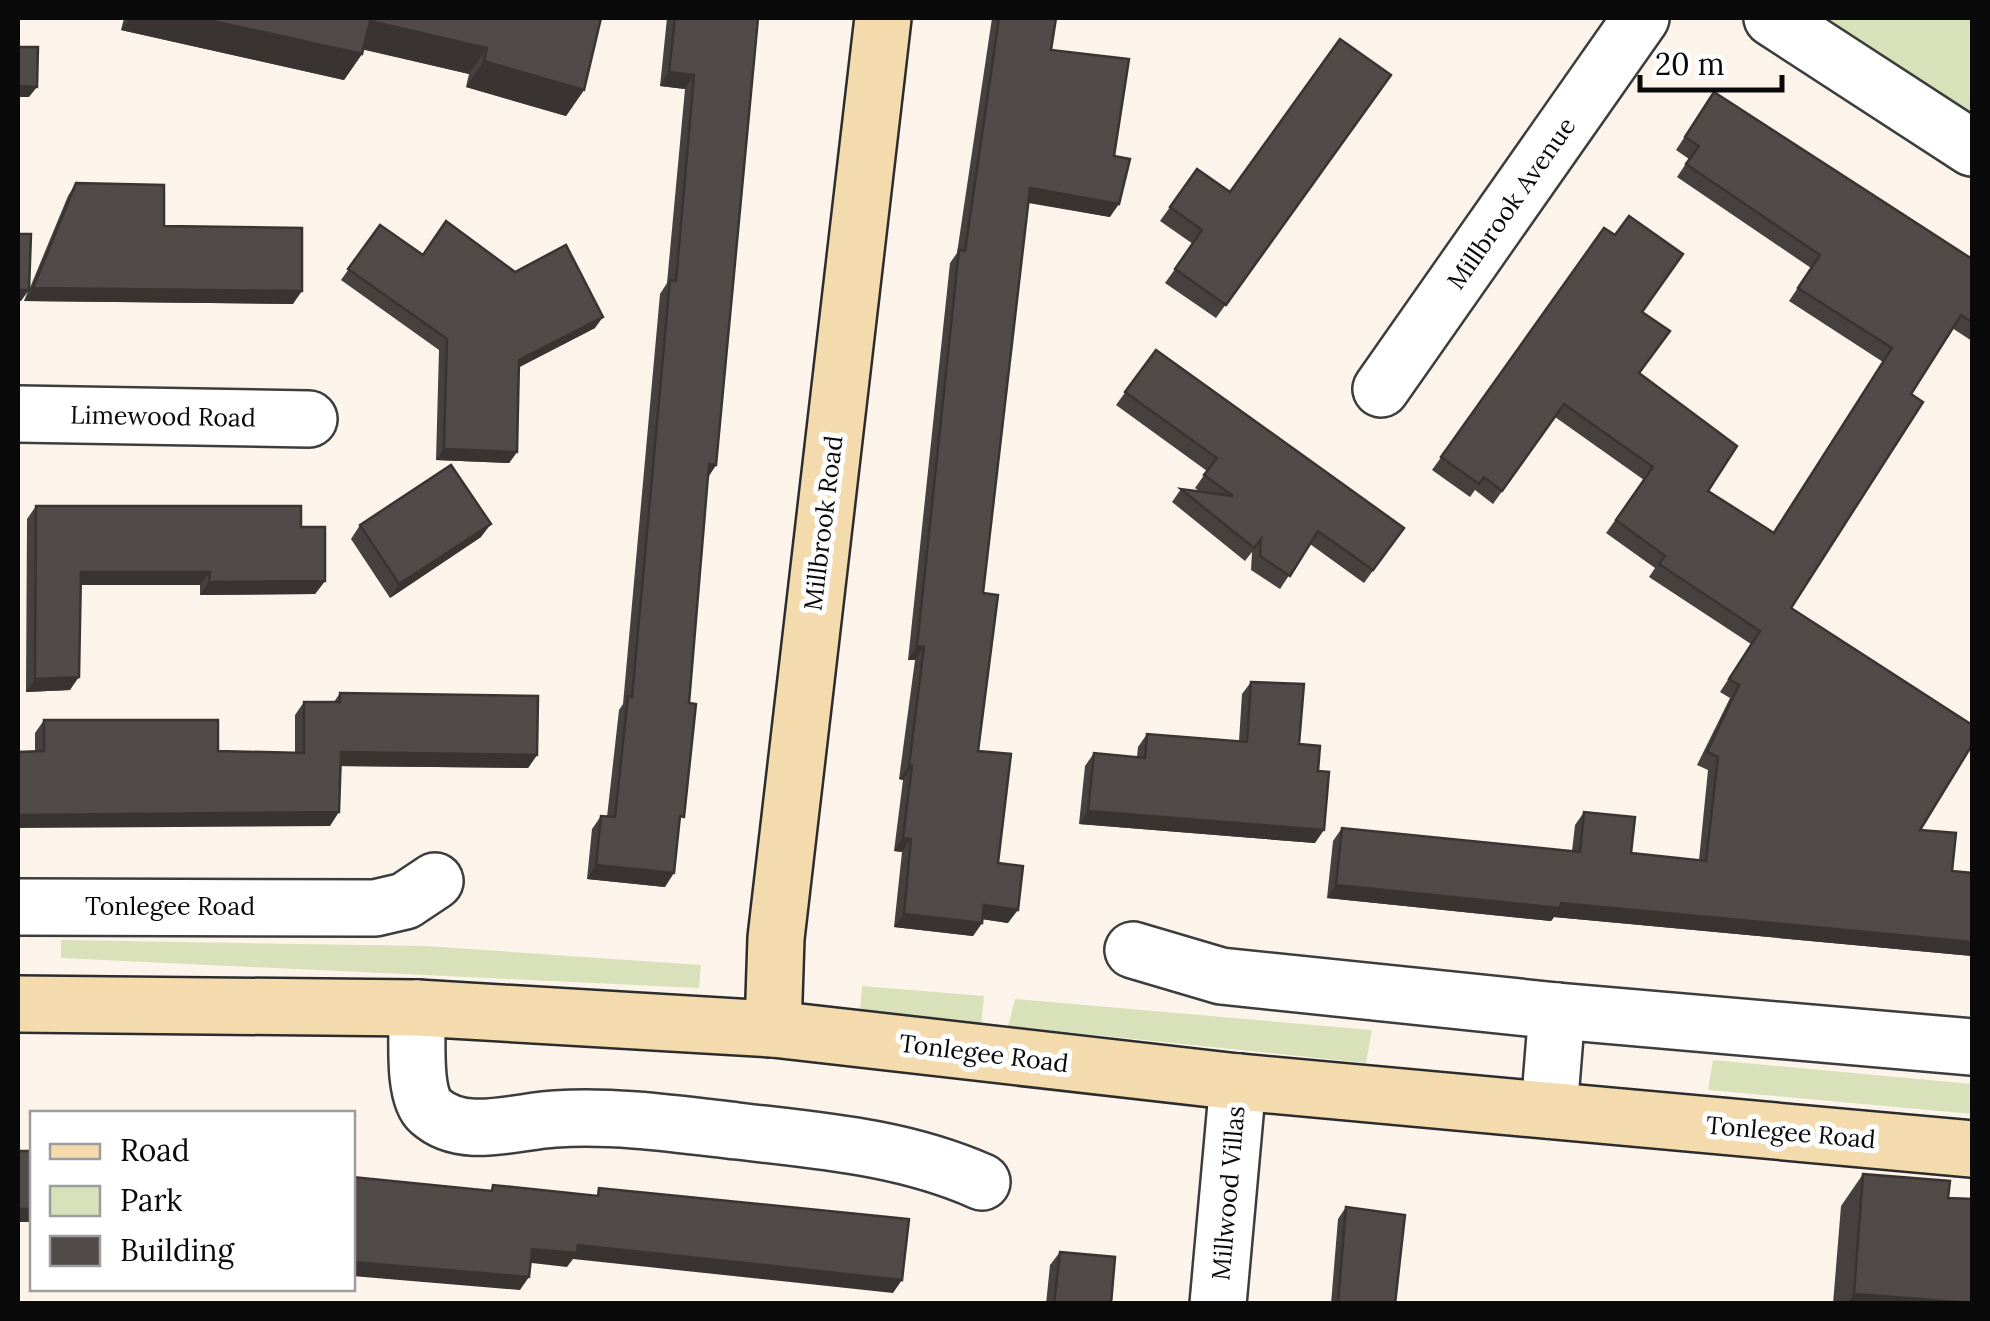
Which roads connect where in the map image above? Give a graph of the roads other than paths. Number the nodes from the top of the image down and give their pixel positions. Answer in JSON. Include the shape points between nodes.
{"nodes":[{"id":1,"x":882,"y":18,"type":"edge"},
{"id":2,"x":1641,"y":18,"type":"edge"},
{"id":3,"x":1772,"y":18,"type":"edge"},
{"id":4,"x":1972,"y":148,"type":"edge"},
{"id":5,"x":1381,"y":389,"type":"dead end"},
{"id":6,"x":18,"y":414,"type":"edge"},
{"id":7,"x":308,"y":418,"type":"dead end"},
{"id":8,"x":435,"y":881,"type":"dead end"},
{"id":9,"x":18,"y":908,"type":"edge"},
{"id":10,"x":1132,"y":950,"type":"dead end"},
{"id":11,"x":18,"y":1004,"type":"edge"},
{"id":12,"x":417,"y":1008,"type":"junction"},
{"id":13,"x":1557,"y":1012,"type":"junction"},
{"id":14,"x":773,"y":1030,"type":"junction"},
{"id":15,"x":1972,"y":1047,"type":"edge"},
{"id":16,"x":1238,"y":1082,"type":"junction"},
{"id":17,"x":1549,"y":1110,"type":"junction"},
{"id":18,"x":1972,"y":1149,"type":"edge"},
{"id":19,"x":982,"y":1182,"type":"dead end"},
{"id":20,"x":1218,"y":1304,"type":"edge"}],
"edges":[{"from":1,"to":14,"type":"main road","name":"Millbrook Road","via":[[776,938]]},
{"from":2,"to":5,"type":"street","name":"Millbrook Avenue"},
{"from":3,"to":4,"type":"street"},
{"from":6,"to":7,"type":"street","name":"Limewood Road"},
{"from":8,"to":9,"type":"street","name":"Tonlegee Road","via":[[405,901],[376,908]]},
{"from":10,"to":13,"type":"street","via":[[1222,976]]},
{"from":11,"to":12,"type":"main road","name":"Tonlegee Road"},
{"from":12,"to":14,"type":"main road","name":"Tonlegee Road"},
{"from":12,"to":19,"type":"street","via":[[419,1093],[427,1110],[450,1124],[657,1122],[858,1144],[933,1160]]},
{"from":13,"to":15,"type":"street"},
{"from":13,"to":17,"type":"street"},
{"from":14,"to":16,"type":"main road","name":"Tonlegee Road"},
{"from":16,"to":17,"type":"main road","name":"Tonlegee Road"},
{"from":16,"to":20,"type":"street","name":"Millwood Villas"},
{"from":17,"to":18,"type":"main road","name":"Tonlegee Road"}]}
